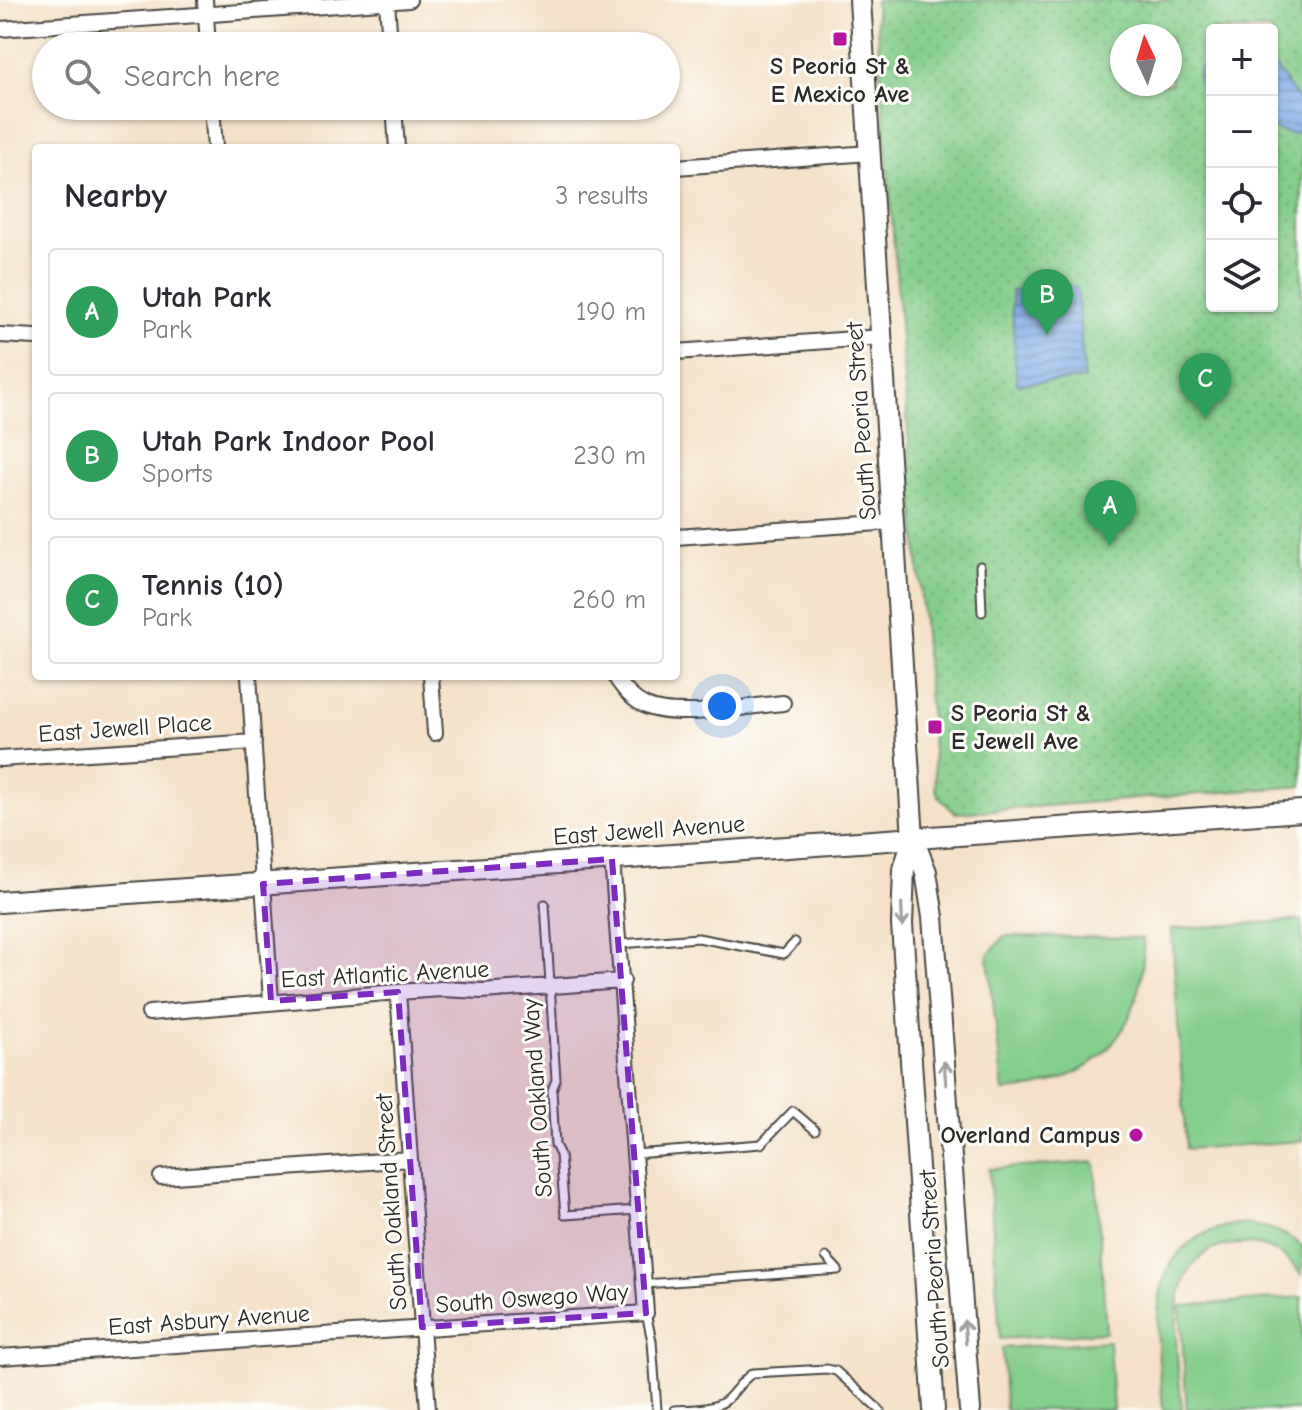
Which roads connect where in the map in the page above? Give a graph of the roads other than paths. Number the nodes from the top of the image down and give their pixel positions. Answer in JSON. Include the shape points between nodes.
{"nodes":[{"id":1,"x":409,"y":0,"type":"edge"},
{"id":2,"x":860,"y":0,"type":"edge"},
{"id":3,"x":387,"y":1,"type":"edge"},
{"id":4,"x":206,"y":7,"type":"edge"},
{"id":5,"x":0,"y":29,"type":"edge"},
{"id":6,"x":207,"y":32,"type":"edge"},
{"id":7,"x":389,"y":32,"type":"edge"},
{"id":8,"x":213,"y":120,"type":"edge"},
{"id":9,"x":395,"y":120,"type":"edge"},
{"id":10,"x":215,"y":144,"type":"edge"},
{"id":11,"x":397,"y":144,"type":"edge"},
{"id":12,"x":870,"y":153,"type":"junction"},
{"id":13,"x":680,"y":167,"type":"edge"},
{"id":14,"x":0,"y":335,"type":"edge"},
{"id":15,"x":32,"y":337,"type":"edge"},
{"id":16,"x":882,"y":337,"type":"junction"},
{"id":17,"x":680,"y":352,"type":"edge"},
{"id":18,"x":894,"y":522,"type":"junction"},
{"id":19,"x":680,"y":537,"type":"edge"},
{"id":20,"x":980,"y":566,"type":"dead end"},
{"id":21,"x":982,"y":612,"type":"dead end"},
{"id":22,"x":249,"y":680,"type":"edge"},
{"id":23,"x":431,"y":680,"type":"edge"},
{"id":24,"x":618,"y":680,"type":"edge"},
{"id":25,"x":783,"y":703,"type":"dead end"},
{"id":26,"x":435,"y":733,"type":"dead end"},
{"id":27,"x":254,"y":742,"type":"junction"},
{"id":28,"x":0,"y":759,"type":"edge"},
{"id":29,"x":1302,"y":811,"type":"edge"},
{"id":30,"x":913,"y":839,"type":"junction"},
{"id":31,"x":612,"y":859,"type":"junction"},
{"id":32,"x":263,"y":884,"type":"junction"},
{"id":33,"x":0,"y":902,"type":"edge"},
{"id":34,"x":545,"y":904,"type":"dead end"},
{"id":35,"x":795,"y":942,"type":"dead end"},
{"id":36,"x":620,"y":944,"type":"junction"},
{"id":37,"x":623,"y":981,"type":"junction"},
{"id":38,"x":550,"y":986,"type":"junction"},
{"id":39,"x":398,"y":992,"type":"junction"},
{"id":40,"x":271,"y":1001,"type":"junction"},
{"id":41,"x":149,"y":1013,"type":"dead end"},
{"id":42,"x":815,"y":1130,"type":"dead end"},
{"id":43,"x":635,"y":1154,"type":"junction"},
{"id":44,"x":410,"y":1159,"type":"junction"},
{"id":45,"x":161,"y":1177,"type":"dead end"},
{"id":46,"x":638,"y":1210,"type":"junction"},
{"id":47,"x":826,"y":1257,"type":"dead end"},
{"id":48,"x":644,"y":1284,"type":"junction"},
{"id":49,"x":646,"y":1313,"type":"junction"},
{"id":50,"x":422,"y":1327,"type":"junction"},
{"id":51,"x":0,"y":1357,"type":"edge"},
{"id":52,"x":428,"y":1410,"type":"edge"},
{"id":53,"x":657,"y":1410,"type":"edge"},
{"id":54,"x":674,"y":1410,"type":"edge"},
{"id":55,"x":880,"y":1410,"type":"edge"},
{"id":56,"x":934,"y":1410,"type":"edge"},
{"id":57,"x":970,"y":1410,"type":"edge"}],
"edges":[{"from":1,"to":3,"type":"street"},
{"from":2,"to":12,"type":"main road","name":"South Peoria Street"},
{"from":3,"to":4,"type":"street"},
{"from":3,"to":7,"type":"street"},
{"from":4,"to":5,"type":"street"},
{"from":4,"to":6,"type":"street"},
{"from":8,"to":10,"type":"street"},
{"from":9,"to":11,"type":"street"},
{"from":12,"to":13,"type":"street"},
{"from":12,"to":16,"type":"main road","name":"South Peoria Street"},
{"from":14,"to":15,"type":"street"},
{"from":16,"to":17,"type":"street"},
{"from":16,"to":18,"type":"main road","name":"South Peoria Street"},
{"from":18,"to":19,"type":"street"},
{"from":18,"to":30,"type":"main road","name":"South Peoria Street"},
{"from":20,"to":21,"type":"lane"},
{"from":22,"to":27,"type":"street"},
{"from":23,"to":26,"type":"street"},
{"from":24,"to":25,"type":"street","via":[[636,700],[664,712]]},
{"from":27,"to":28,"type":"street","name":"East Jewell Place"},
{"from":27,"to":32,"type":"street"},
{"from":29,"to":30,"type":"main road","name":"East Jewell Avenue"},
{"from":30,"to":31,"type":"main road","name":"East Jewell Avenue"},
{"from":30,"to":56,"type":"main road","name":"South Peoria Street","one_way":true,"via":[[904,869],[902,924]]},
{"from":57,"to":30,"type":"main road","name":"South Peoria Street","one_way":true,"via":[[933,917],[926,872]]},
{"from":31,"to":32,"type":"main road","name":"East Jewell Avenue"},
{"from":31,"to":36,"type":"street","name":"South Oswego Way"},
{"from":32,"to":33,"type":"main road","name":"East Jewell Avenue"},
{"from":32,"to":40,"type":"street"},
{"from":34,"to":38,"type":"lane","name":"South Oakland Way"},
{"from":35,"to":36,"type":"lane","via":[[784,954],[698,938]]},
{"from":36,"to":37,"type":"street","name":"South Oswego Way"},
{"from":37,"to":38,"type":"street","name":"East Atlantic Avenue"},
{"from":37,"to":43,"type":"street","name":"South Oswego Way"},
{"from":38,"to":39,"type":"street","name":"East Atlantic Avenue"},
{"from":38,"to":46,"type":"lane","name":"South Oakland Way","via":[[555,1145],[565,1215]]},
{"from":39,"to":40,"type":"street","name":"East Atlantic Avenue"},
{"from":39,"to":44,"type":"street","name":"South Oakland Street"},
{"from":40,"to":41,"type":"street","name":"East Atlantic Avenue"},
{"from":42,"to":43,"type":"lane","via":[[793,1111],[761,1144]]},
{"from":43,"to":46,"type":"street","name":"South Oswego Way"},
{"from":44,"to":45,"type":"street"},
{"from":44,"to":50,"type":"street","name":"South Oakland Street"},
{"from":46,"to":48,"type":"street","name":"South Oswego Way"},
{"from":47,"to":48,"type":"lane","name":"South Oswego Way","via":[[838,1270]]},
{"from":48,"to":49,"type":"street","name":"South Oswego Way"},
{"from":49,"to":50,"type":"street","name":"South Oswego Way"},
{"from":49,"to":53,"type":"lane","name":"South Oswego Way"},
{"from":50,"to":51,"type":"street","name":"East Asbury Avenue"},
{"from":50,"to":52,"type":"street","name":"South Oakland Street"},
{"from":54,"to":55,"type":"lane","via":[[715,1407],[753,1373],[827,1369],[842,1375]]}]}
